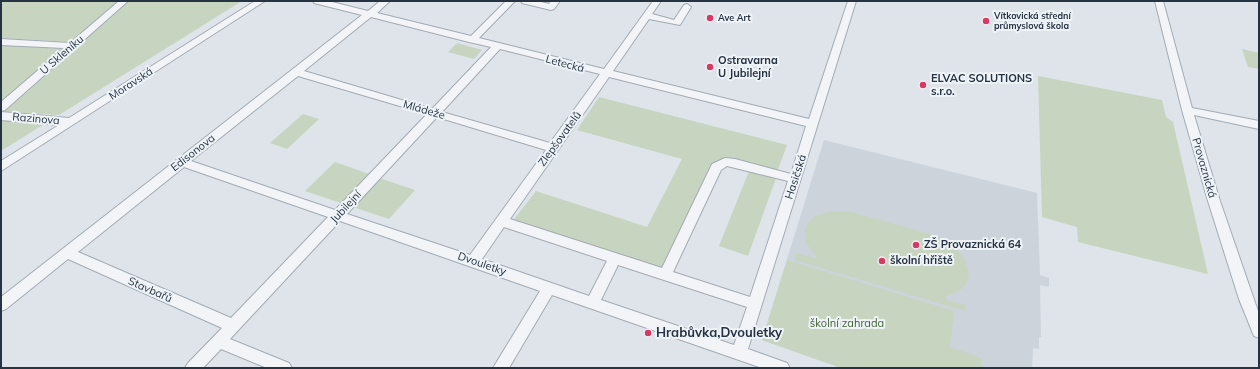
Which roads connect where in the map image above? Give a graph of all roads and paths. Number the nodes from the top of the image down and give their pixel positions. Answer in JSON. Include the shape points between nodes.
{"nodes":[{"id":1,"x":124,"y":1,"type":"edge"},
{"id":2,"x":261,"y":1,"type":"edge"},
{"id":3,"x":317,"y":1,"type":"edge"},
{"id":4,"x":386,"y":1,"type":"edge"},
{"id":5,"x":511,"y":1,"type":"edge"},
{"id":6,"x":525,"y":1,"type":"edge"},
{"id":7,"x":556,"y":1,"type":"edge"},
{"id":8,"x":657,"y":1,"type":"edge"},
{"id":9,"x":852,"y":1,"type":"edge"},
{"id":10,"x":1159,"y":1,"type":"edge"},
{"id":11,"x":687,"y":7,"type":"dead end"},
{"id":12,"x":370,"y":13,"type":"junction"},
{"id":13,"x":647,"y":16,"type":"junction"},
{"id":14,"x":472,"y":40,"type":"junction"},
{"id":15,"x":1,"y":42,"type":"edge"},
{"id":16,"x":73,"y":46,"type":"junction"},
{"id":17,"x":498,"y":46,"type":"junction"},
{"id":18,"x":295,"y":72,"type":"junction"},
{"id":19,"x":606,"y":74,"type":"junction"},
{"id":20,"x":1,"y":108,"type":"edge"},
{"id":21,"x":1187,"y":110,"type":"junction"},
{"id":22,"x":435,"y":113,"type":"junction"},
{"id":23,"x":1,"y":116,"type":"edge"},
{"id":24,"x":71,"y":122,"type":"junction"},
{"id":25,"x":813,"y":124,"type":"junction"},
{"id":26,"x":1259,"y":125,"type":"edge"},
{"id":27,"x":553,"y":148,"type":"junction"},
{"id":28,"x":182,"y":162,"type":"junction"},
{"id":29,"x":1,"y":167,"type":"edge"},
{"id":30,"x":795,"y":179,"type":"junction"},
{"id":31,"x":338,"y":215,"type":"junction"},
{"id":32,"x":501,"y":221,"type":"junction"},
{"id":33,"x":67,"y":253,"type":"junction"},
{"id":34,"x":615,"y":258,"type":"junction"},
{"id":35,"x":473,"y":261,"type":"junction"},
{"id":36,"x":666,"y":275,"type":"junction"},
{"id":37,"x":550,"y":287,"type":"junction"},
{"id":38,"x":593,"y":302,"type":"junction"},
{"id":39,"x":755,"y":304,"type":"junction"},
{"id":40,"x":1,"y":305,"type":"edge"},
{"id":41,"x":233,"y":326,"type":"junction"},
{"id":42,"x":1259,"y":332,"type":"edge"},
{"id":43,"x":219,"y":341,"type":"junction"},
{"id":44,"x":739,"y":353,"type":"junction"},
{"id":45,"x":193,"y":368,"type":"edge"},
{"id":46,"x":284,"y":368,"type":"edge"},
{"id":47,"x":501,"y":368,"type":"edge"},
{"id":48,"x":782,"y":368,"type":"edge"}],
"edges":[{"from":1,"to":16,"type":"street","name":"U Skleníku"},
{"from":2,"to":24,"type":"street","name":"Moravská"},
{"from":3,"to":12,"type":"street","name":"Letecká"},
{"from":4,"to":12,"type":"street","name":"Edisonova"},
{"from":5,"to":14,"type":"street"},
{"from":6,"to":7,"type":"street","via":[[551,7]]},
{"from":8,"to":13,"type":"street","name":"Zlepšovatelů"},
{"from":9,"to":25,"type":"street","name":"Hasičská"},
{"from":10,"to":21,"type":"street","name":"Provaznická"},
{"from":11,"to":13,"type":"street","via":[[677,23]]},
{"from":12,"to":14,"type":"street","name":"Letecká"},
{"from":12,"to":18,"type":"street","name":"Edisonova"},
{"from":13,"to":19,"type":"street","name":"Zlepšovatelů"},
{"from":14,"to":17,"type":"street","name":"Letecká"},
{"from":15,"to":16,"type":"street"},
{"from":16,"to":20,"type":"street","name":"U Skleníku"},
{"from":17,"to":19,"type":"street","name":"Letecká"},
{"from":17,"to":22,"type":"street","name":"Jubilejní"},
{"from":18,"to":22,"type":"street","name":"Mládeže"},
{"from":18,"to":28,"type":"street","name":"Edisonova"},
{"from":19,"to":25,"type":"street","name":"Letecká"},
{"from":19,"to":27,"type":"street","name":"Zlepšovatelů"},
{"from":21,"to":26,"type":"street"},
{"from":21,"to":42,"type":"street","name":"Provaznická","via":[[1214,201]]},
{"from":22,"to":27,"type":"street","name":"Mládeže"},
{"from":22,"to":31,"type":"street","name":"Jubilejní"},
{"from":23,"to":24,"type":"street","name":"Razinova"},
{"from":24,"to":29,"type":"street","name":"Moravská"},
{"from":25,"to":30,"type":"street","name":"Hasičská"},
{"from":27,"to":32,"type":"street","name":"Zlepšovatelů"},
{"from":28,"to":31,"type":"street","name":"Dvouletky"},
{"from":28,"to":33,"type":"street","name":"Edisonova"},
{"from":30,"to":36,"type":"street","via":[[735,163],[725,162],[716,166]]},
{"from":30,"to":39,"type":"street","name":"Hasičská"},
{"from":31,"to":35,"type":"street","name":"Dvouletky"},
{"from":31,"to":41,"type":"street","name":"Jubilejní"},
{"from":32,"to":34,"type":"street"},
{"from":32,"to":35,"type":"street","name":"Zlepšovatelů"},
{"from":33,"to":40,"type":"street","name":"Edisonova"},
{"from":33,"to":41,"type":"street","name":"Stavbařů"},
{"from":34,"to":36,"type":"street"},
{"from":34,"to":38,"type":"street"},
{"from":35,"to":37,"type":"street","name":"Dvouletky"},
{"from":36,"to":39,"type":"street"},
{"from":37,"to":38,"type":"street","name":"Dvouletky"},
{"from":37,"to":47,"type":"street"},
{"from":38,"to":44,"type":"street","name":"Dvouletky"},
{"from":39,"to":44,"type":"street","name":"Hasičská"},
{"from":41,"to":43,"type":"street","name":"Jubilejní"},
{"from":43,"to":45,"type":"street","name":"Jubilejní"},
{"from":43,"to":46,"type":"street"},
{"from":44,"to":48,"type":"street","name":"Dvouletky"}]}
